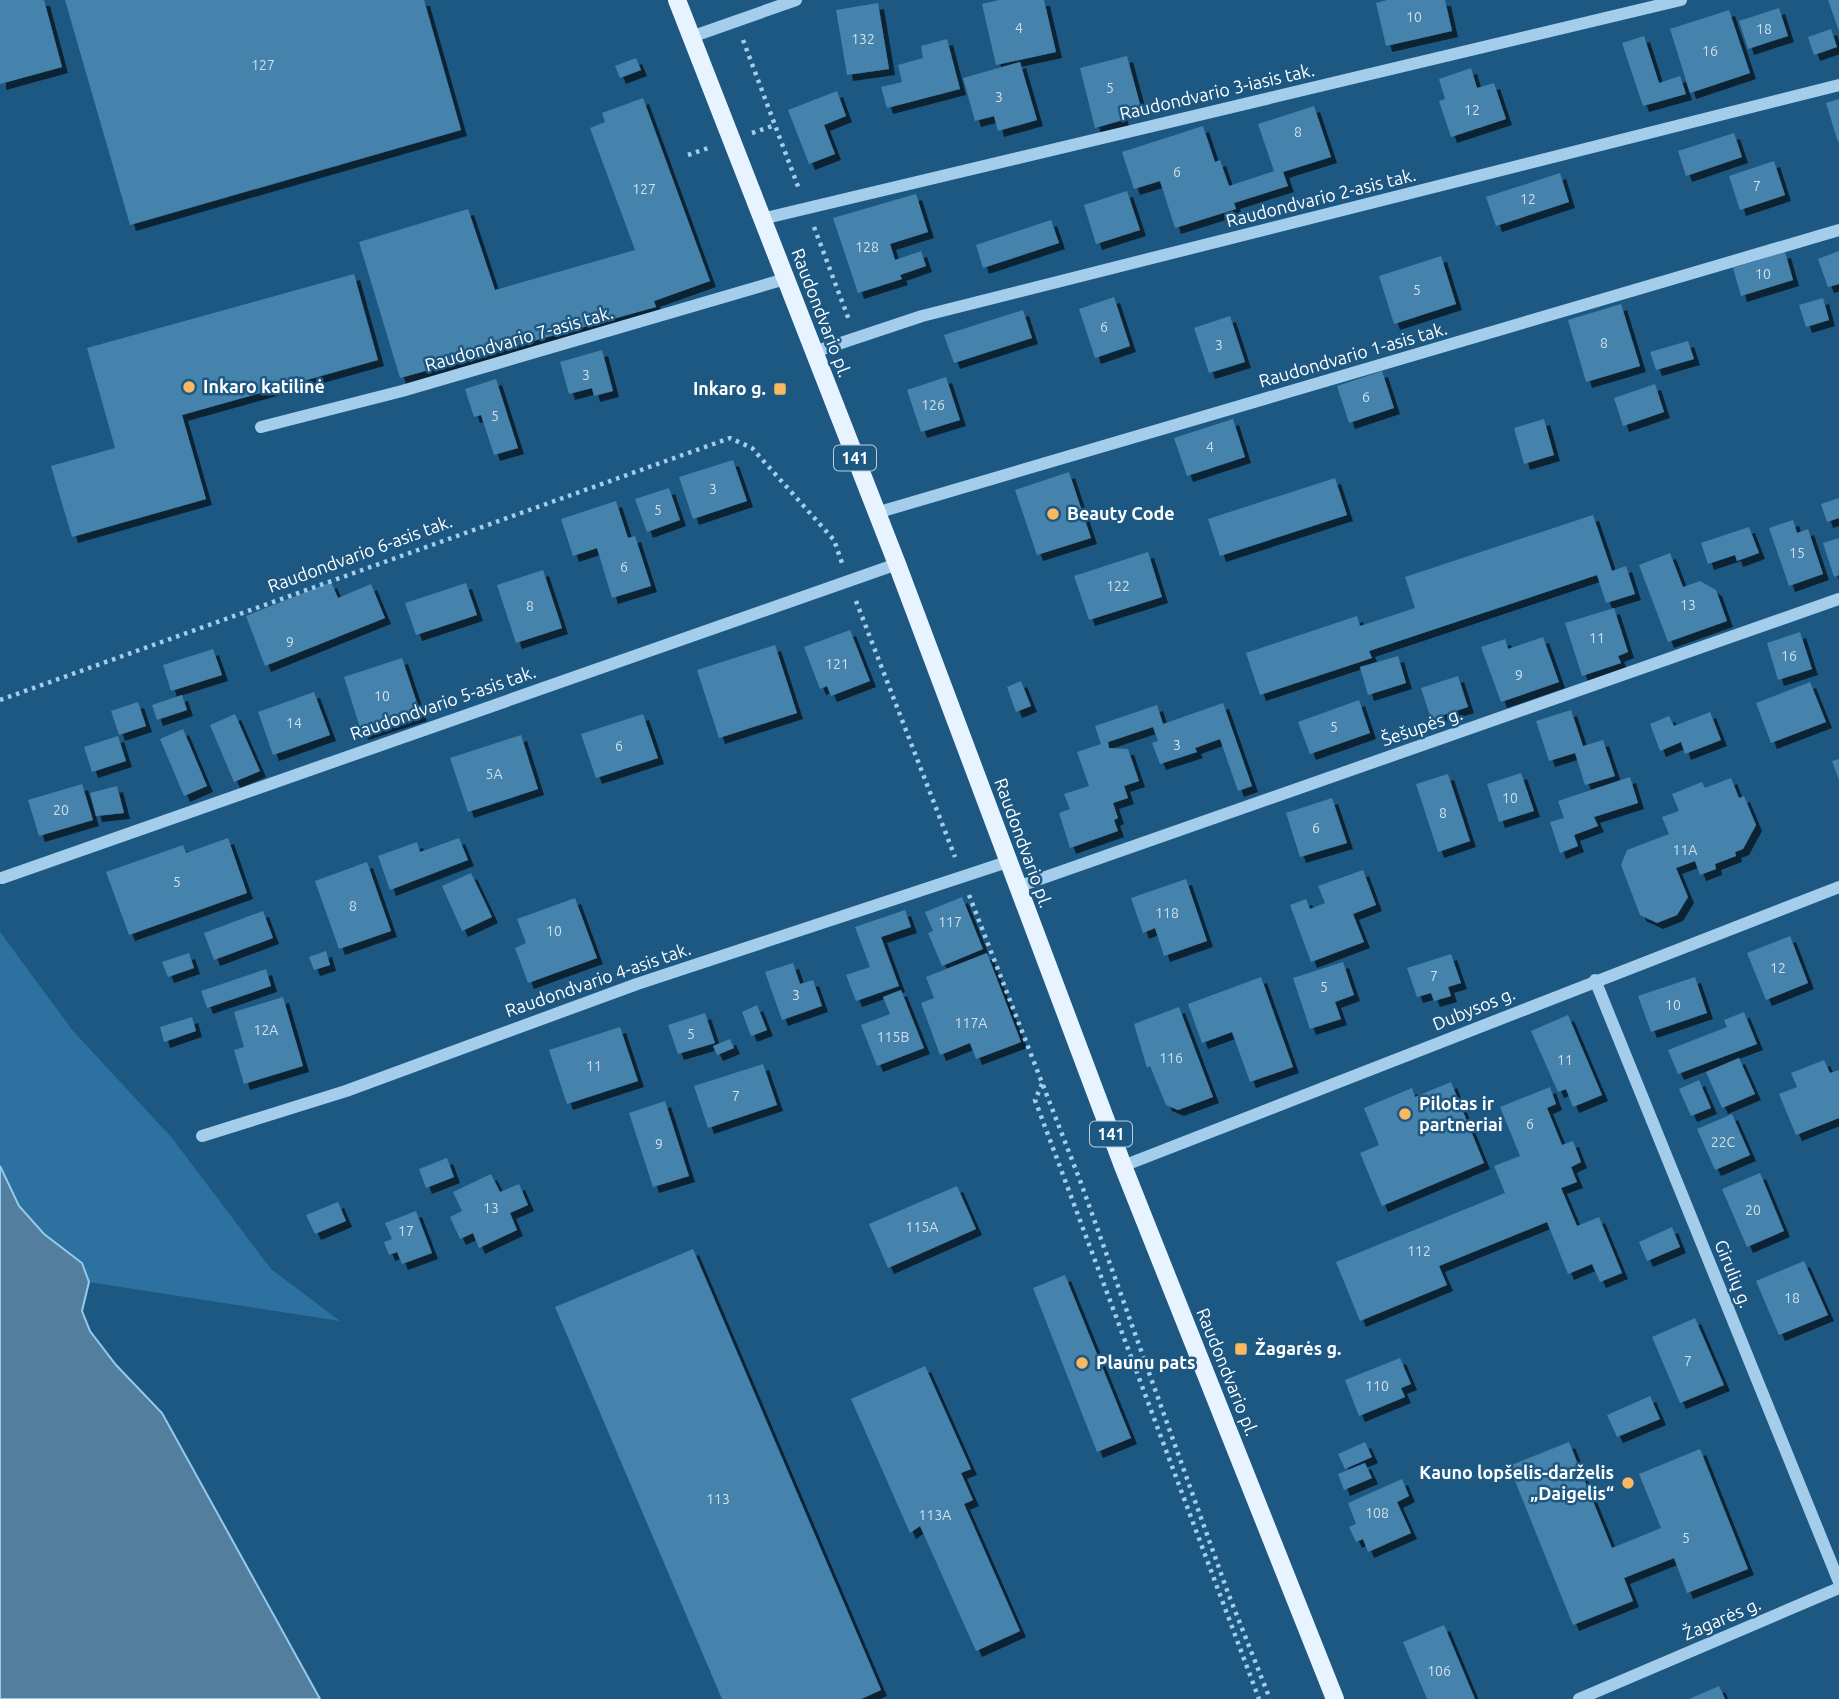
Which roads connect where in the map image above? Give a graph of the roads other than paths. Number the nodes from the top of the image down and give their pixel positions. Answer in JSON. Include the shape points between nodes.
{"nodes":[{"id":1,"x":677,"y":0,"type":"edge"},
{"id":2,"x":796,"y":0,"type":"edge"},
{"id":3,"x":1681,"y":0,"type":"edge"},
{"id":4,"x":691,"y":37,"type":"junction"},
{"id":5,"x":1839,"y":85,"type":"edge"},
{"id":6,"x":762,"y":219,"type":"junction"},
{"id":7,"x":1839,"y":230,"type":"edge"},
{"id":8,"x":785,"y":279,"type":"junction"},
{"id":9,"x":814,"y":352,"type":"junction"},
{"id":10,"x":261,"y":427,"type":"dead end"},
{"id":11,"x":876,"y":513,"type":"junction"},
{"id":12,"x":897,"y":564,"type":"junction"},
{"id":13,"x":1839,"y":599,"type":"edge"},
{"id":14,"x":1007,"y":862,"type":"junction"},
{"id":15,"x":2,"y":878,"type":"dead end"},
{"id":16,"x":1017,"y":887,"type":"junction"},
{"id":17,"x":1839,"y":887,"type":"edge"},
{"id":18,"x":1595,"y":980,"type":"junction"},
{"id":19,"x":202,"y":1136,"type":"dead end"},
{"id":20,"x":1123,"y":1166,"type":"junction"},
{"id":21,"x":1839,"y":1582,"type":"edge"},
{"id":22,"x":1839,"y":1588,"type":"edge"},
{"id":23,"x":1335,"y":1699,"type":"edge"},
{"id":24,"x":1579,"y":1699,"type":"edge"}],
"edges":[{"from":1,"to":4,"type":"main road","name":"Raudondvario pl.","number":"141"},
{"from":2,"to":4,"type":"street"},
{"from":3,"to":6,"type":"street","name":"Raudondvario 3-iasis tak."},
{"from":4,"to":6,"type":"main road","name":"Raudondvario pl.","number":"141"},
{"from":5,"to":9,"type":"street","name":"Raudondvario 2-asis tak.","via":[[935,313]]},
{"from":6,"to":8,"type":"main road","name":"Raudondvario pl.","number":"141"},
{"from":7,"to":11,"type":"street","name":"Raudondvario 1-asis tak."},
{"from":8,"to":9,"type":"main road","name":"Raudondvario pl.","number":"141"},
{"from":8,"to":10,"type":"street","name":"Raudondvario 7-asis tak.","via":[[402,391]]},
{"from":9,"to":11,"type":"main road","name":"Raudondvario pl.","number":"141"},
{"from":11,"to":12,"type":"main road","name":"Raudondvario pl.","number":"141"},
{"from":12,"to":14,"type":"main road","name":"Raudondvario pl.","number":"141"},
{"from":12,"to":15,"type":"street","name":"Raudondvario 5-asis tak."},
{"from":13,"to":16,"type":"street","name":"Šešupės g."},
{"from":14,"to":16,"type":"main road","name":"Raudondvario pl.","number":"141"},
{"from":14,"to":19,"type":"street","name":"Raudondvario 4-asis tak.","via":[[636,984],[345,1091]]},
{"from":16,"to":20,"type":"main road","name":"Raudondvario pl.","number":"141"},
{"from":17,"to":18,"type":"street","name":"Dubysos g."},
{"from":18,"to":20,"type":"street","name":"Dubysos g."},
{"from":18,"to":21,"type":"street","name":"Girulių g."},
{"from":20,"to":23,"type":"main road","name":"Raudondvario pl.","number":"141"},
{"from":22,"to":24,"type":"street","name":"Žagarės g."}]}
